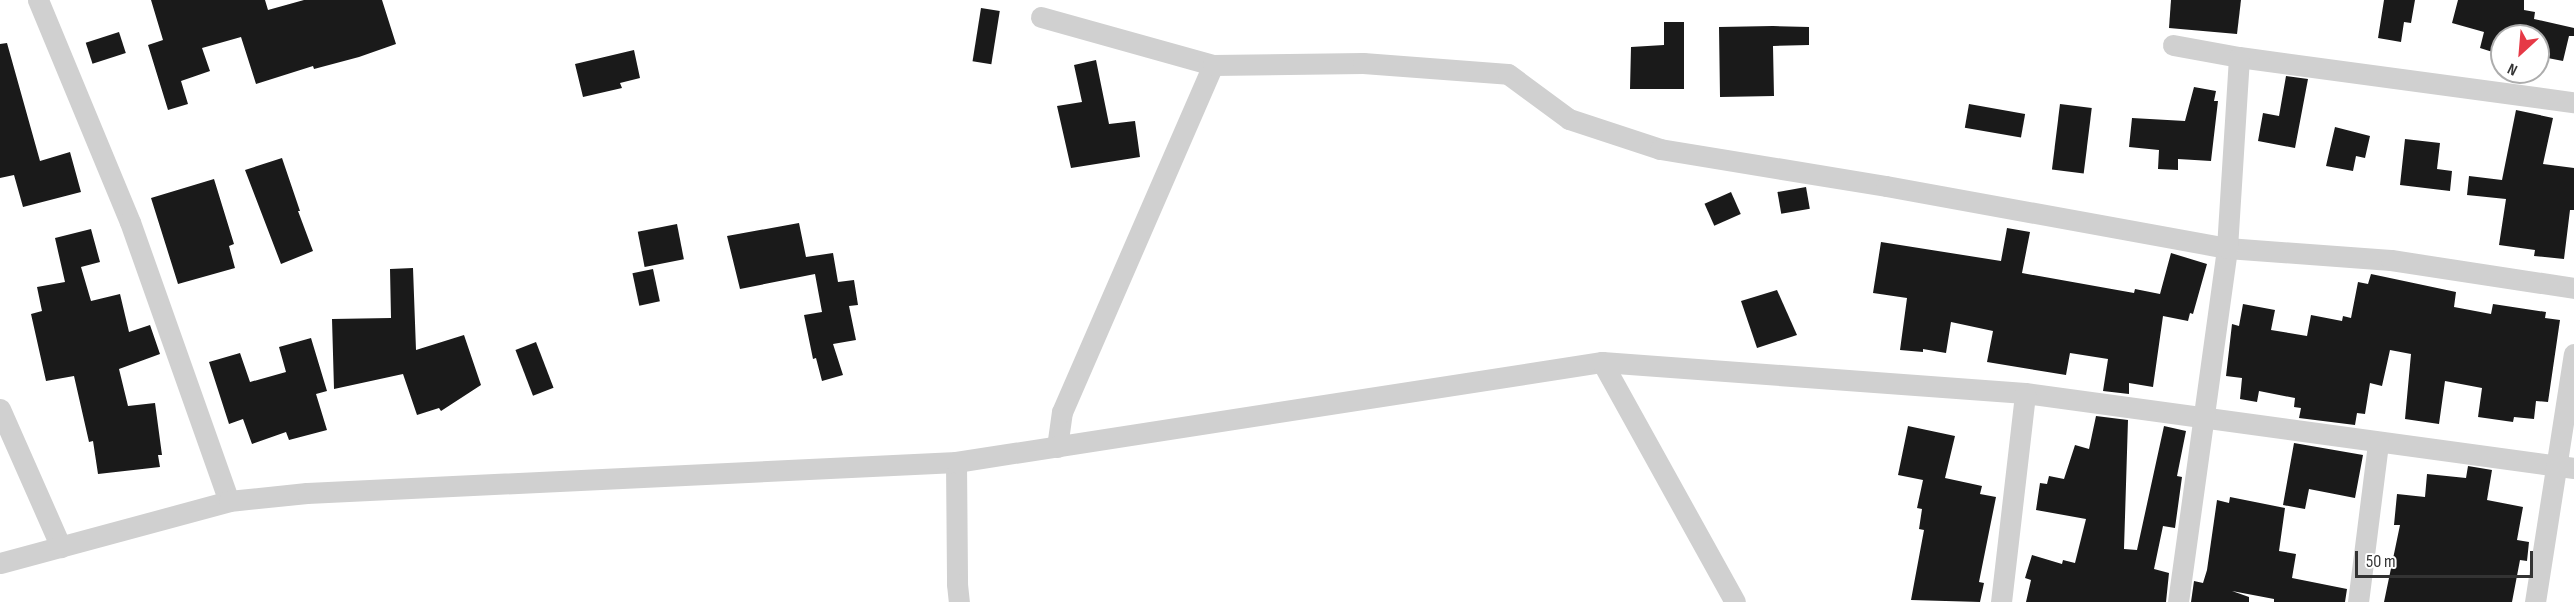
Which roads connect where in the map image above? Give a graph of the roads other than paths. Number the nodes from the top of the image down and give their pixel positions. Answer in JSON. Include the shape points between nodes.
{"nodes":[{"id":1,"x":38,"y":0,"type":"edge"},
{"id":2,"x":1041,"y":17,"type":"dead end"},
{"id":3,"x":2173,"y":45,"type":"dead end"},
{"id":4,"x":2239,"y":57,"type":"junction"},
{"id":5,"x":1213,"y":65,"type":"junction"},
{"id":6,"x":2574,"y":102,"type":"edge"},
{"id":7,"x":2227,"y":248,"type":"junction"},
{"id":8,"x":2574,"y":288,"type":"edge"},
{"id":9,"x":2574,"y":354,"type":"edge"},
{"id":10,"x":1602,"y":362,"type":"junction"},
{"id":11,"x":2025,"y":393,"type":"junction"},
{"id":12,"x":0,"y":409,"type":"edge"},
{"id":13,"x":2205,"y":417,"type":"junction"},
{"id":14,"x":2378,"y":442,"type":"junction"},
{"id":15,"x":1057,"y":447,"type":"junction"},
{"id":16,"x":956,"y":462,"type":"junction"},
{"id":17,"x":2566,"y":466,"type":"edge"},
{"id":18,"x":229,"y":501,"type":"junction"},
{"id":19,"x":61,"y":547,"type":"junction"},
{"id":20,"x":0,"y":563,"type":"edge"},
{"id":21,"x":959,"y":602,"type":"edge"},
{"id":22,"x":1735,"y":602,"type":"edge"},
{"id":23,"x":2001,"y":602,"type":"edge"},
{"id":24,"x":2178,"y":602,"type":"edge"},
{"id":25,"x":2358,"y":602,"type":"edge"},
{"id":26,"x":2535,"y":602,"type":"edge"}],
"edges":[{"from":1,"to":18,"type":"street","via":[[130,222]]},
{"from":2,"to":5,"type":"street"},
{"from":3,"to":4,"type":"street"},
{"from":4,"to":6,"type":"street"},
{"from":4,"to":7,"type":"street"},
{"from":5,"to":7,"type":"street","via":[[1363,63],[1508,74],[1569,119],[1660,149]]},
{"from":5,"to":15,"type":"street","via":[[1062,412]]},
{"from":7,"to":8,"type":"street","via":[[2391,260]]},
{"from":7,"to":13,"type":"street"},
{"from":9,"to":17,"type":"street"},
{"from":10,"to":11,"type":"street"},
{"from":10,"to":15,"type":"street"},
{"from":10,"to":22,"type":"street"},
{"from":11,"to":13,"type":"street"},
{"from":11,"to":23,"type":"street"},
{"from":12,"to":19,"type":"street"},
{"from":13,"to":14,"type":"street"},
{"from":13,"to":24,"type":"street"},
{"from":14,"to":17,"type":"street"},
{"from":14,"to":25,"type":"street"},
{"from":15,"to":16,"type":"street"},
{"from":16,"to":18,"type":"street","via":[[307,493]]},
{"from":16,"to":21,"type":"street"},
{"from":17,"to":26,"type":"street"},
{"from":18,"to":19,"type":"street"},
{"from":19,"to":20,"type":"street"}]}
